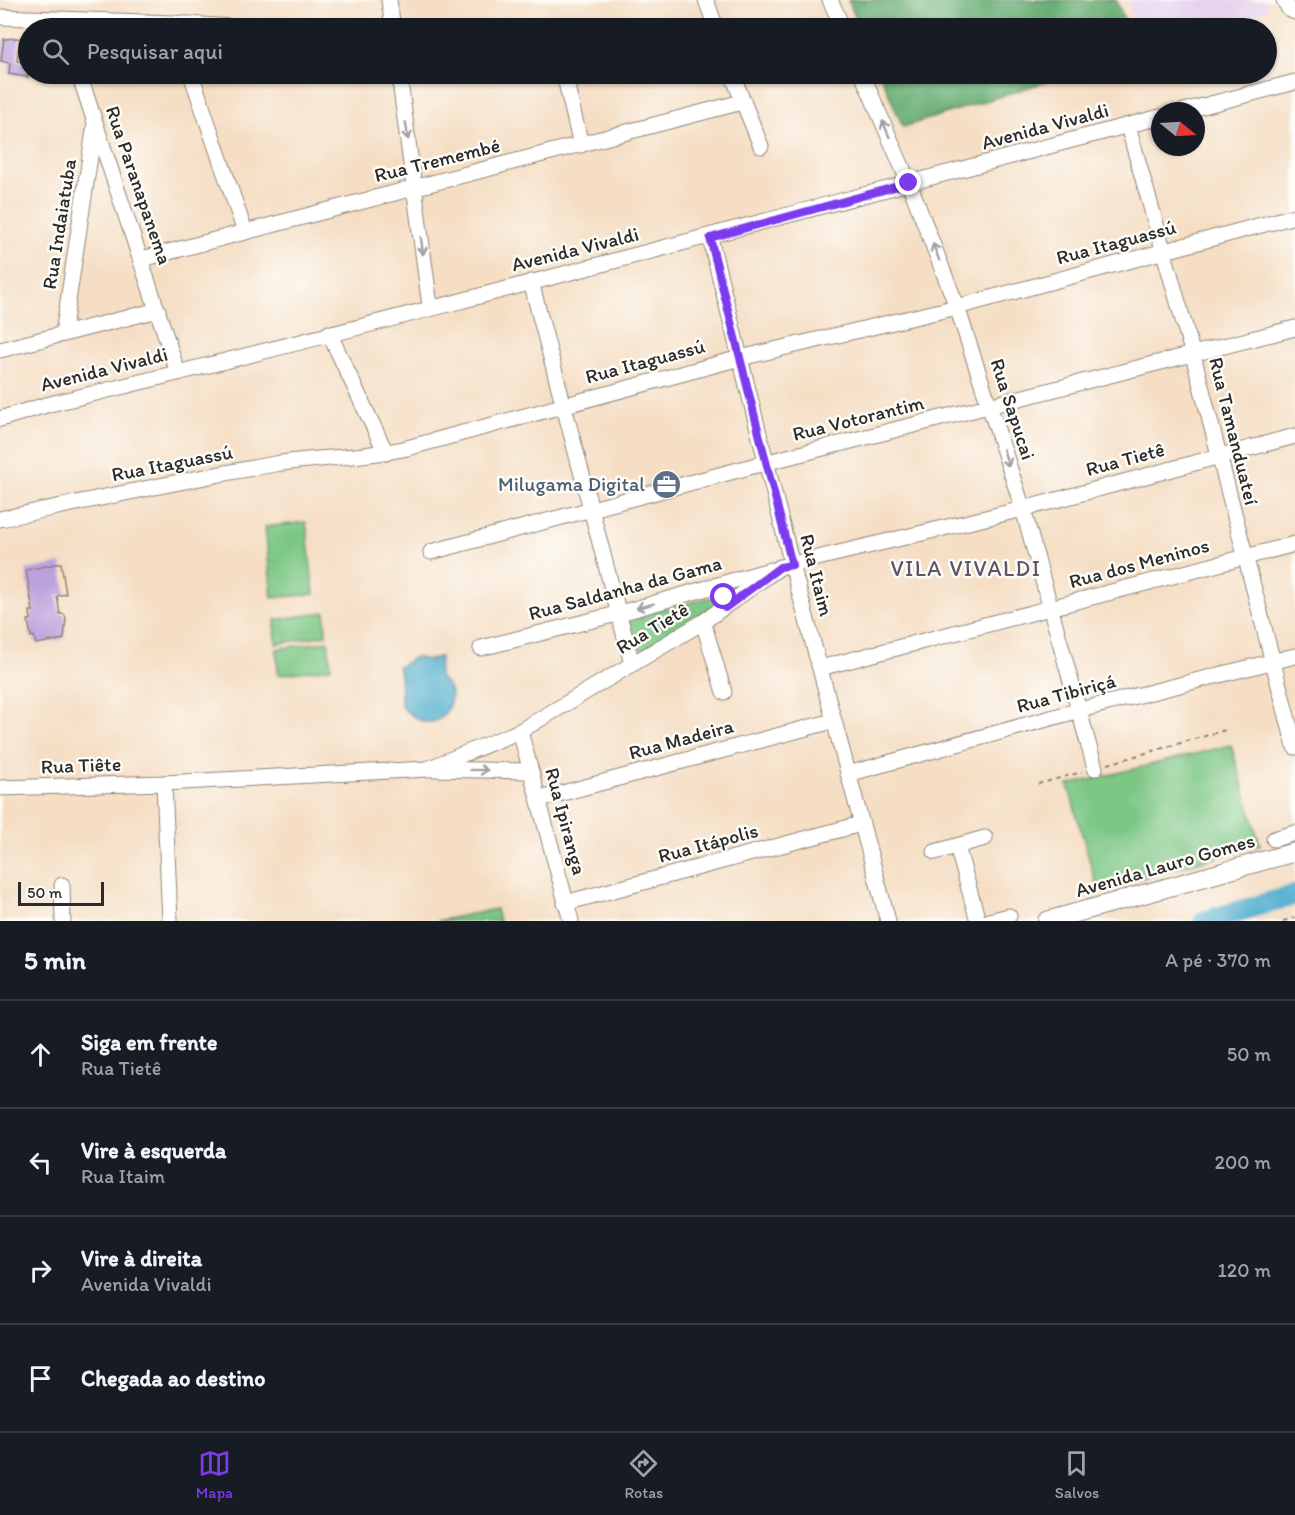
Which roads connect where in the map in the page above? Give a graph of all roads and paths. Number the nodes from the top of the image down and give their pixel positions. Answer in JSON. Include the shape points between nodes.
{"nodes":[{"id":1,"x":389,"y":0,"type":"edge"},
{"id":2,"x":706,"y":0,"type":"edge"},
{"id":3,"x":830,"y":0,"type":"edge"},
{"id":4,"x":1284,"y":0,"type":"edge"},
{"id":5,"x":1295,"y":12,"type":"edge"},
{"id":6,"x":0,"y":17,"type":"edge"},
{"id":7,"x":392,"y":18,"type":"edge"},
{"id":8,"x":712,"y":18,"type":"edge"},
{"id":9,"x":838,"y":18,"type":"edge"},
{"id":10,"x":18,"y":19,"type":"edge"},
{"id":11,"x":1295,"y":82,"type":"edge"},
{"id":12,"x":82,"y":84,"type":"edge"},
{"id":13,"x":194,"y":84,"type":"edge"},
{"id":14,"x":400,"y":84,"type":"edge"},
{"id":15,"x":566,"y":84,"type":"edge"},
{"id":16,"x":736,"y":84,"type":"edge"},
{"id":17,"x":866,"y":84,"type":"edge"},
{"id":18,"x":742,"y":102,"type":"junction"},
{"id":19,"x":1205,"y":106,"type":"edge"},
{"id":20,"x":1151,"y":120,"type":"edge"},
{"id":21,"x":95,"y":121,"type":"junction"},
{"id":22,"x":1128,"y":126,"type":"junction"},
{"id":23,"x":581,"y":145,"type":"junction"},
{"id":24,"x":761,"y":146,"type":"dead end"},
{"id":25,"x":909,"y":183,"type":"junction"},
{"id":26,"x":415,"y":188,"type":"junction"},
{"id":27,"x":1295,"y":216,"type":"edge"},
{"id":28,"x":245,"y":232,"type":"junction"},
{"id":29,"x":710,"y":238,"type":"junction"},
{"id":30,"x":1164,"y":251,"type":"junction"},
{"id":31,"x":142,"y":259,"type":"junction"},
{"id":32,"x":531,"y":282,"type":"junction"},
{"id":33,"x":430,"y":306,"type":"junction"},
{"id":34,"x":957,"y":307,"type":"junction"},
{"id":35,"x":158,"y":310,"type":"junction"},
{"id":36,"x":1295,"y":328,"type":"edge"},
{"id":37,"x":329,"y":333,"type":"junction"},
{"id":38,"x":63,"y":334,"type":"junction"},
{"id":39,"x":0,"y":350,"type":"edge"},
{"id":40,"x":1193,"y":355,"type":"junction"},
{"id":41,"x":740,"y":358,"type":"junction"},
{"id":42,"x":178,"y":373,"type":"junction"},
{"id":43,"x":563,"y":405,"type":"junction"},
{"id":44,"x":989,"y":407,"type":"junction"},
{"id":45,"x":0,"y":419,"type":"edge"},
{"id":46,"x":1295,"y":436,"type":"edge"},
{"id":47,"x":386,"y":453,"type":"junction"},
{"id":48,"x":1218,"y":455,"type":"junction"},
{"id":49,"x":768,"y":462,"type":"junction"},
{"id":50,"x":589,"y":509,"type":"junction"},
{"id":51,"x":1023,"y":509,"type":"junction"},
{"id":52,"x":0,"y":519,"type":"edge"},
{"id":53,"x":1295,"y":544,"type":"edge"},
{"id":54,"x":431,"y":552,"type":"dead end"},
{"id":55,"x":1244,"y":557,"type":"junction"},
{"id":56,"x":786,"y":566,"type":"junction"},
{"id":57,"x":714,"y":587,"type":"junction"},
{"id":58,"x":725,"y":608,"type":"junction"},
{"id":59,"x":1051,"y":608,"type":"junction"},
{"id":60,"x":617,"y":614,"type":"junction"},
{"id":61,"x":703,"y":622,"type":"junction"},
{"id":62,"x":481,"y":648,"type":"dead end"},
{"id":63,"x":1295,"y":656,"type":"edge"},
{"id":64,"x":1271,"y":662,"type":"junction"},
{"id":65,"x":632,"y":664,"type":"junction"},
{"id":66,"x":820,"y":668,"type":"junction"},
{"id":67,"x":724,"y":692,"type":"dead end"},
{"id":68,"x":1080,"y":710,"type":"junction"},
{"id":69,"x":833,"y":721,"type":"junction"},
{"id":70,"x":1229,"y":729,"type":"dead end"},
{"id":71,"x":520,"y":731,"type":"junction"},
{"id":72,"x":1295,"y":747,"type":"edge"},
{"id":73,"x":1095,"y":768,"type":"junction"},
{"id":74,"x":427,"y":769,"type":"junction"},
{"id":75,"x":531,"y":771,"type":"junction"},
{"id":76,"x":848,"y":774,"type":"junction"},
{"id":77,"x":164,"y":783,"type":"junction"},
{"id":78,"x":1038,"y":784,"type":"dead end"},
{"id":79,"x":0,"y":788,"type":"edge"},
{"id":80,"x":540,"y":799,"type":"junction"},
{"id":81,"x":861,"y":824,"type":"junction"},
{"id":82,"x":1295,"y":833,"type":"edge"},
{"id":83,"x":985,"y":838,"type":"dead end"},
{"id":84,"x":1274,"y":839,"type":"dead end"},
{"id":85,"x":957,"y":846,"type":"junction"},
{"id":86,"x":935,"y":852,"type":"dead end"},
{"id":87,"x":1295,"y":852,"type":"edge"},
{"id":88,"x":1295,"y":864,"type":"edge"},
{"id":89,"x":62,"y":885,"type":"dead end"},
{"id":90,"x":565,"y":903,"type":"junction"},
{"id":91,"x":1008,"y":916,"type":"dead end"},
{"id":92,"x":1295,"y":918,"type":"edge"},
{"id":93,"x":63,"y":921,"type":"edge"},
{"id":94,"x":170,"y":921,"type":"edge"},
{"id":95,"x":571,"y":921,"type":"edge"},
{"id":96,"x":888,"y":921,"type":"edge"},
{"id":97,"x":978,"y":921,"type":"edge"},
{"id":98,"x":989,"y":921,"type":"edge"},
{"id":99,"x":1047,"y":921,"type":"edge"},
{"id":100,"x":1091,"y":921,"type":"edge"},
{"id":101,"x":1283,"y":921,"type":"edge"}],
"edges":[{"from":1,"to":7,"type":"street"},
{"from":2,"to":8,"type":"street"},
{"from":3,"to":9,"type":"street"},
{"from":4,"to":5,"type":"street","via":[[1288,9]]},
{"from":6,"to":10,"type":"street"},
{"from":11,"to":19,"type":"street"},
{"from":12,"to":21,"type":"street","name":"Rua Paranapanema"},
{"from":13,"to":28,"type":"street"},
{"from":14,"to":26,"type":"street","one_way":true},
{"from":15,"to":23,"type":"street"},
{"from":16,"to":18,"type":"street"},
{"from":25,"to":17,"type":"street","name":"Rua Sapucai","one_way":true},
{"from":18,"to":23,"type":"street","name":"Rua Tremembé"},
{"from":18,"to":24,"type":"street"},
{"from":20,"to":22,"type":"street","name":"Avenida Vivaldi"},
{"from":21,"to":31,"type":"street","name":"Rua Paranapanema"},
{"from":21,"to":38,"type":"street","name":"Rua Indaiatuba"},
{"from":22,"to":25,"type":"street","name":"Avenida Vivaldi"},
{"from":22,"to":30,"type":"street","name":"Rua Tamanduateí"},
{"from":23,"to":26,"type":"street","name":"Rua Tremembé"},
{"from":25,"to":29,"type":"street","name":"Avenida Vivaldi"},
{"from":34,"to":25,"type":"street","name":"Rua Sapucai","one_way":true},
{"from":26,"to":28,"type":"street","name":"Rua Tremembé"},
{"from":26,"to":33,"type":"street","one_way":true},
{"from":27,"to":30,"type":"street","name":"Rua Itaguassú"},
{"from":28,"to":31,"type":"street","name":"Rua Tremembé"},
{"from":29,"to":32,"type":"street","name":"Avenida Vivaldi"},
{"from":29,"to":41,"type":"street","name":"Rua Itaim"},
{"from":30,"to":34,"type":"street","name":"Rua Itaguassú"},
{"from":30,"to":40,"type":"street","name":"Rua Tamanduateí"},
{"from":31,"to":35,"type":"street","name":"Rua Paranapanema"},
{"from":32,"to":33,"type":"street","name":"Avenida Vivaldi"},
{"from":32,"to":43,"type":"street"},
{"from":33,"to":37,"type":"street","name":"Avenida Vivaldi"},
{"from":34,"to":41,"type":"street","name":"Rua Itaguassú"},
{"from":34,"to":44,"type":"street","name":"Rua Sapucai"},
{"from":35,"to":38,"type":"street"},
{"from":35,"to":42,"type":"street","name":"Rua Paranapanema"},
{"from":36,"to":40,"type":"street","name":"Rua Votorantim"},
{"from":37,"to":42,"type":"street","name":"Avenida Vivaldi"},
{"from":37,"to":47,"type":"street"},
{"from":38,"to":39,"type":"street"},
{"from":40,"to":44,"type":"street","name":"Rua Votorantim"},
{"from":40,"to":48,"type":"street","name":"Rua Tamanduateí"},
{"from":41,"to":43,"type":"street","name":"Rua Itaguassú"},
{"from":41,"to":49,"type":"street","name":"Rua Itaim"},
{"from":42,"to":45,"type":"street","name":"Avenida Vivaldi"},
{"from":43,"to":47,"type":"street","name":"Rua Itaguassú"},
{"from":43,"to":50,"type":"street"},
{"from":44,"to":49,"type":"street","name":"Rua Votorantim"},
{"from":44,"to":51,"type":"street","name":"Rua Sapucai","one_way":true},
{"from":46,"to":48,"type":"street","name":"Rua Tietê"},
{"from":47,"to":52,"type":"street","name":"Rua Itaguassú","via":[[325,456],[215,474]]},
{"from":48,"to":51,"type":"street","name":"Rua Tietê"},
{"from":48,"to":55,"type":"street","name":"Rua Tamanduateí"},
{"from":49,"to":50,"type":"street","name":"Rua Votorantim"},
{"from":49,"to":56,"type":"street","name":"Rua Itaim"},
{"from":50,"to":54,"type":"street","name":"Rua Votorantim"},
{"from":50,"to":60,"type":"street"},
{"from":51,"to":56,"type":"street","name":"Rua Tietê"},
{"from":51,"to":59,"type":"street","name":"Rua Sapucai"},
{"from":53,"to":55,"type":"street","name":"Rua dos Meninos"},
{"from":55,"to":59,"type":"street","name":"Rua dos Meninos"},
{"from":55,"to":64,"type":"street","name":"Rua Tamanduateí"},
{"from":56,"to":57,"type":"street","name":"Rua Saldanha da Gama"},
{"from":56,"to":58,"type":"street","name":"Rua Tietê"},
{"from":56,"to":66,"type":"street","name":"Rua Itaim"},
{"from":57,"to":58,"type":"street","via":[[724,597]]},
{"from":57,"to":60,"type":"street","name":"Rua Saldanha da Gama","one_way":true},
{"from":58,"to":61,"type":"street","name":"Rua Tietê"},
{"from":59,"to":66,"type":"street","name":"Rua dos Meninos"},
{"from":59,"to":68,"type":"street","name":"Rua Sapucai"},
{"from":60,"to":62,"type":"street","name":"Rua Saldanha da Gama"},
{"from":60,"to":65,"type":"street"},
{"from":61,"to":65,"type":"street","name":"Rua Tietê"},
{"from":61,"to":67,"type":"street"},
{"from":63,"to":64,"type":"street","name":"Rua Tibiriçá"},
{"from":64,"to":68,"type":"street","name":"Rua Tibiriçá"},
{"from":64,"to":72,"type":"street","name":"Rua Tamanduateí"},
{"from":65,"to":71,"type":"street","name":"Rua Tietê"},
{"from":66,"to":69,"type":"street","name":"Rua Itaim"},
{"from":68,"to":73,"type":"street","name":"Rua Sapucai"},
{"from":68,"to":76,"type":"street","name":"Rua Tibiriçá"},
{"from":69,"to":76,"type":"street","name":"Rua Itaim"},
{"from":69,"to":80,"type":"street","name":"Rua Madeira"},
{"from":70,"to":73,"type":"path"},
{"from":71,"to":74,"type":"street","name":"Rua Tietê"},
{"from":71,"to":75,"type":"street","name":"Rua Ipiranga"},
{"from":73,"to":78,"type":"path"},
{"from":74,"to":75,"type":"street","one_way":true},
{"from":74,"to":77,"type":"street","name":"Rua Tietê"},
{"from":75,"to":80,"type":"street","name":"Rua Ipiranga"},
{"from":76,"to":81,"type":"street","name":"Rua Itaim"},
{"from":77,"to":79,"type":"street","name":"Rua Tiête"},
{"from":77,"to":94,"type":"street"},
{"from":80,"to":90,"type":"street","name":"Rua Ipiranga"},
{"from":81,"to":90,"type":"street","name":"Rua Itápolis"},
{"from":81,"to":96,"type":"street","name":"Rua Itaim"},
{"from":82,"to":84,"type":"street"},
{"from":83,"to":85,"type":"street"},
{"from":85,"to":86,"type":"street"},
{"from":85,"to":97,"type":"street"},
{"from":87,"to":99,"type":"main road","name":"Avenida Lauro Gomes"},
{"from":88,"to":100,"type":"main road","name":"Avenida Lauro Gomes"},
{"from":89,"to":93,"type":"street"},
{"from":90,"to":95,"type":"street","name":"Rua Ipiranga"},
{"from":91,"to":98,"type":"street"},
{"from":92,"to":101,"type":"path"}]}
